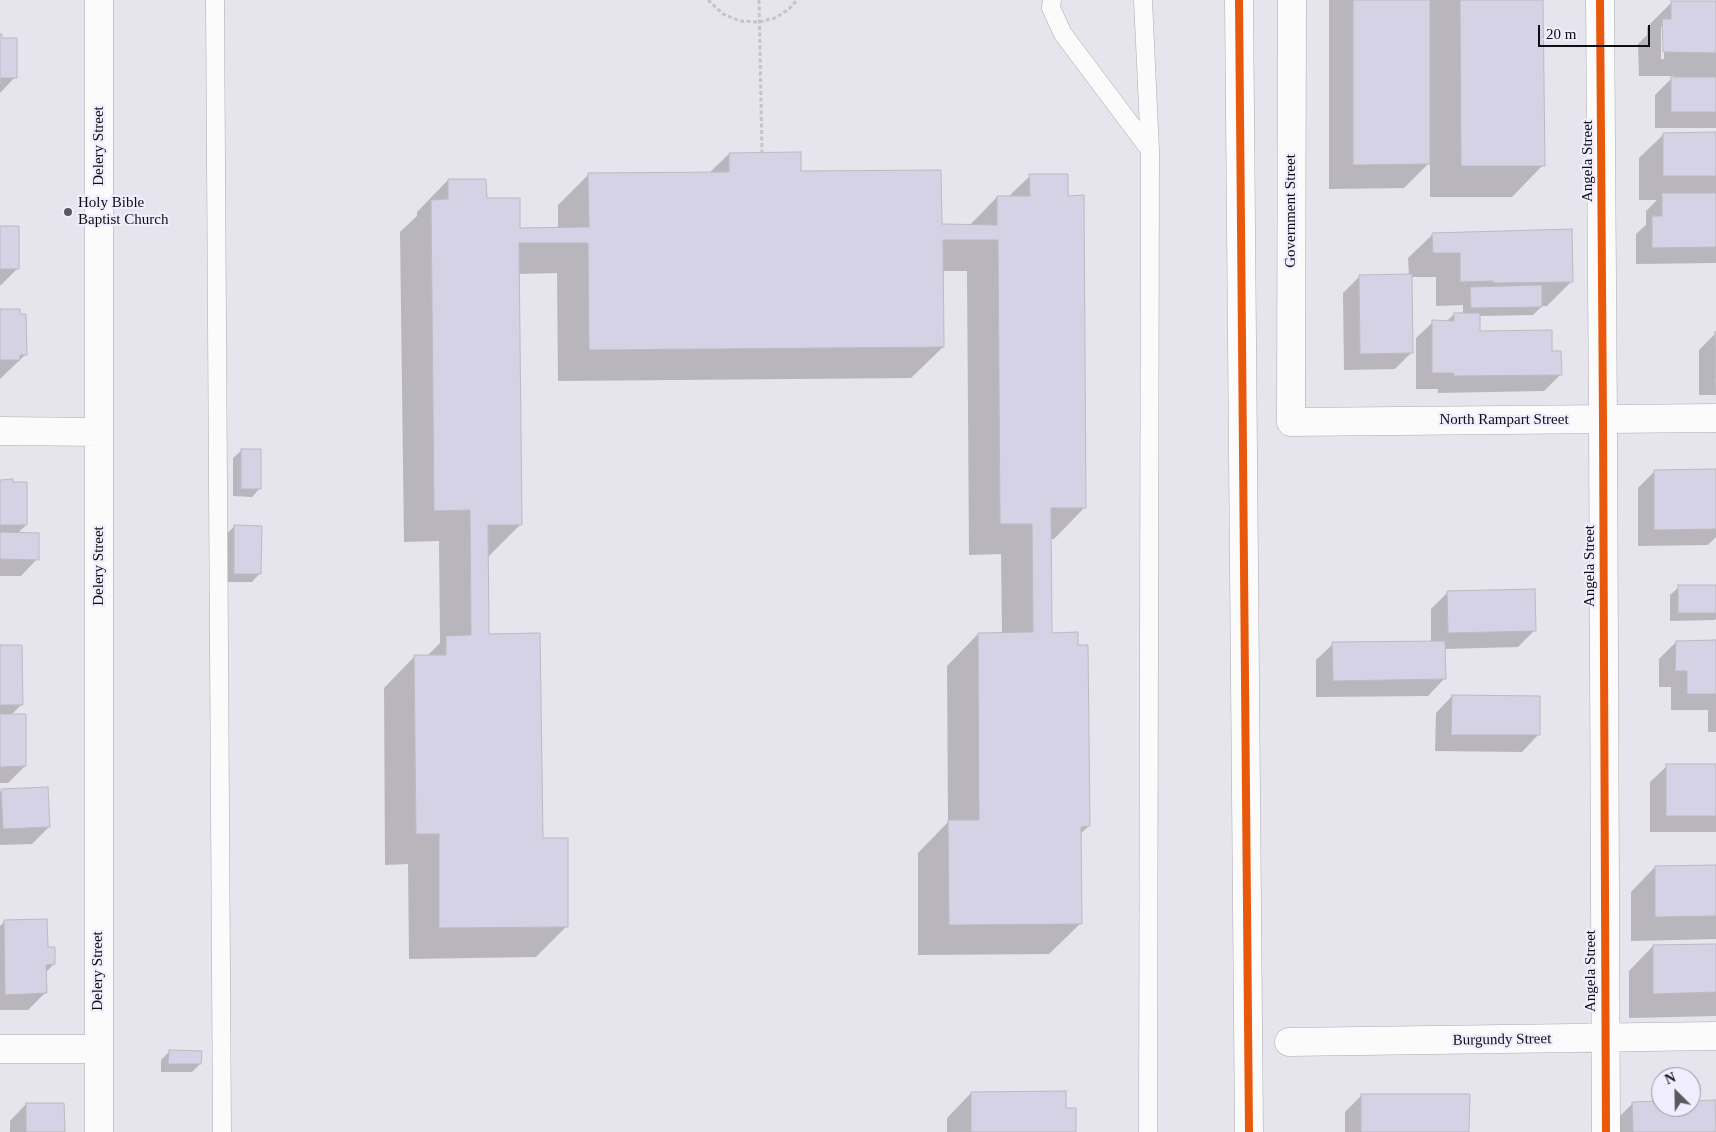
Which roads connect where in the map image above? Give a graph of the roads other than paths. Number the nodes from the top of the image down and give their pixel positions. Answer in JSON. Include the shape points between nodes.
{"nodes":[{"id":1,"x":99,"y":0,"type":"edge"},
{"id":2,"x":215,"y":0,"type":"edge"},
{"id":3,"x":1052,"y":0,"type":"edge"},
{"id":4,"x":1143,"y":0,"type":"edge"},
{"id":5,"x":1239,"y":0,"type":"edge"},
{"id":6,"x":1292,"y":0,"type":"edge"},
{"id":7,"x":1600,"y":0,"type":"edge"},
{"id":8,"x":1150,"y":150,"type":"junction"},
{"id":9,"x":1716,"y":418,"type":"edge"},
{"id":10,"x":1604,"y":420,"type":"junction"},
{"id":11,"x":1291,"y":422,"type":"joint"},
{"id":12,"x":0,"y":431,"type":"edge"},
{"id":13,"x":99,"y":432,"type":"junction"},
{"id":14,"x":1716,"y":1036,"type":"edge"},
{"id":15,"x":1605,"y":1038,"type":"junction"},
{"id":16,"x":1289,"y":1042,"type":"dead end"},
{"id":17,"x":0,"y":1049,"type":"edge"},
{"id":18,"x":98,"y":1049,"type":"junction"},
{"id":19,"x":98,"y":1132,"type":"edge"},
{"id":20,"x":222,"y":1132,"type":"edge"},
{"id":21,"x":1148,"y":1132,"type":"edge"},
{"id":22,"x":1249,"y":1132,"type":"edge"},
{"id":23,"x":1606,"y":1132,"type":"edge"}],
"edges":[{"from":1,"to":13,"type":"street","name":"Delery Street"},
{"from":2,"to":20,"type":"lane"},
{"from":3,"to":8,"type":"lane","via":[[1051,8],[1063,34]]},
{"from":4,"to":8,"type":"lane"},
{"from":5,"to":22,"type":"street"},
{"from":6,"to":11,"type":"street","name":"Government Street"},
{"from":7,"to":10,"type":"street","name":"Angela Street"},
{"from":8,"to":21,"type":"lane"},
{"from":9,"to":10,"type":"street","name":"North Rampart Street"},
{"from":10,"to":11,"type":"street","name":"North Rampart Street"},
{"from":10,"to":15,"type":"street","name":"Angela Street"},
{"from":12,"to":13,"type":"street"},
{"from":13,"to":18,"type":"street","name":"Delery Street"},
{"from":14,"to":15,"type":"street","name":"Burgundy Street"},
{"from":15,"to":16,"type":"street","name":"Burgundy Street"},
{"from":15,"to":23,"type":"street","name":"Angela Street"},
{"from":17,"to":18,"type":"street"},
{"from":18,"to":19,"type":"street","name":"Delery Street"}]}
